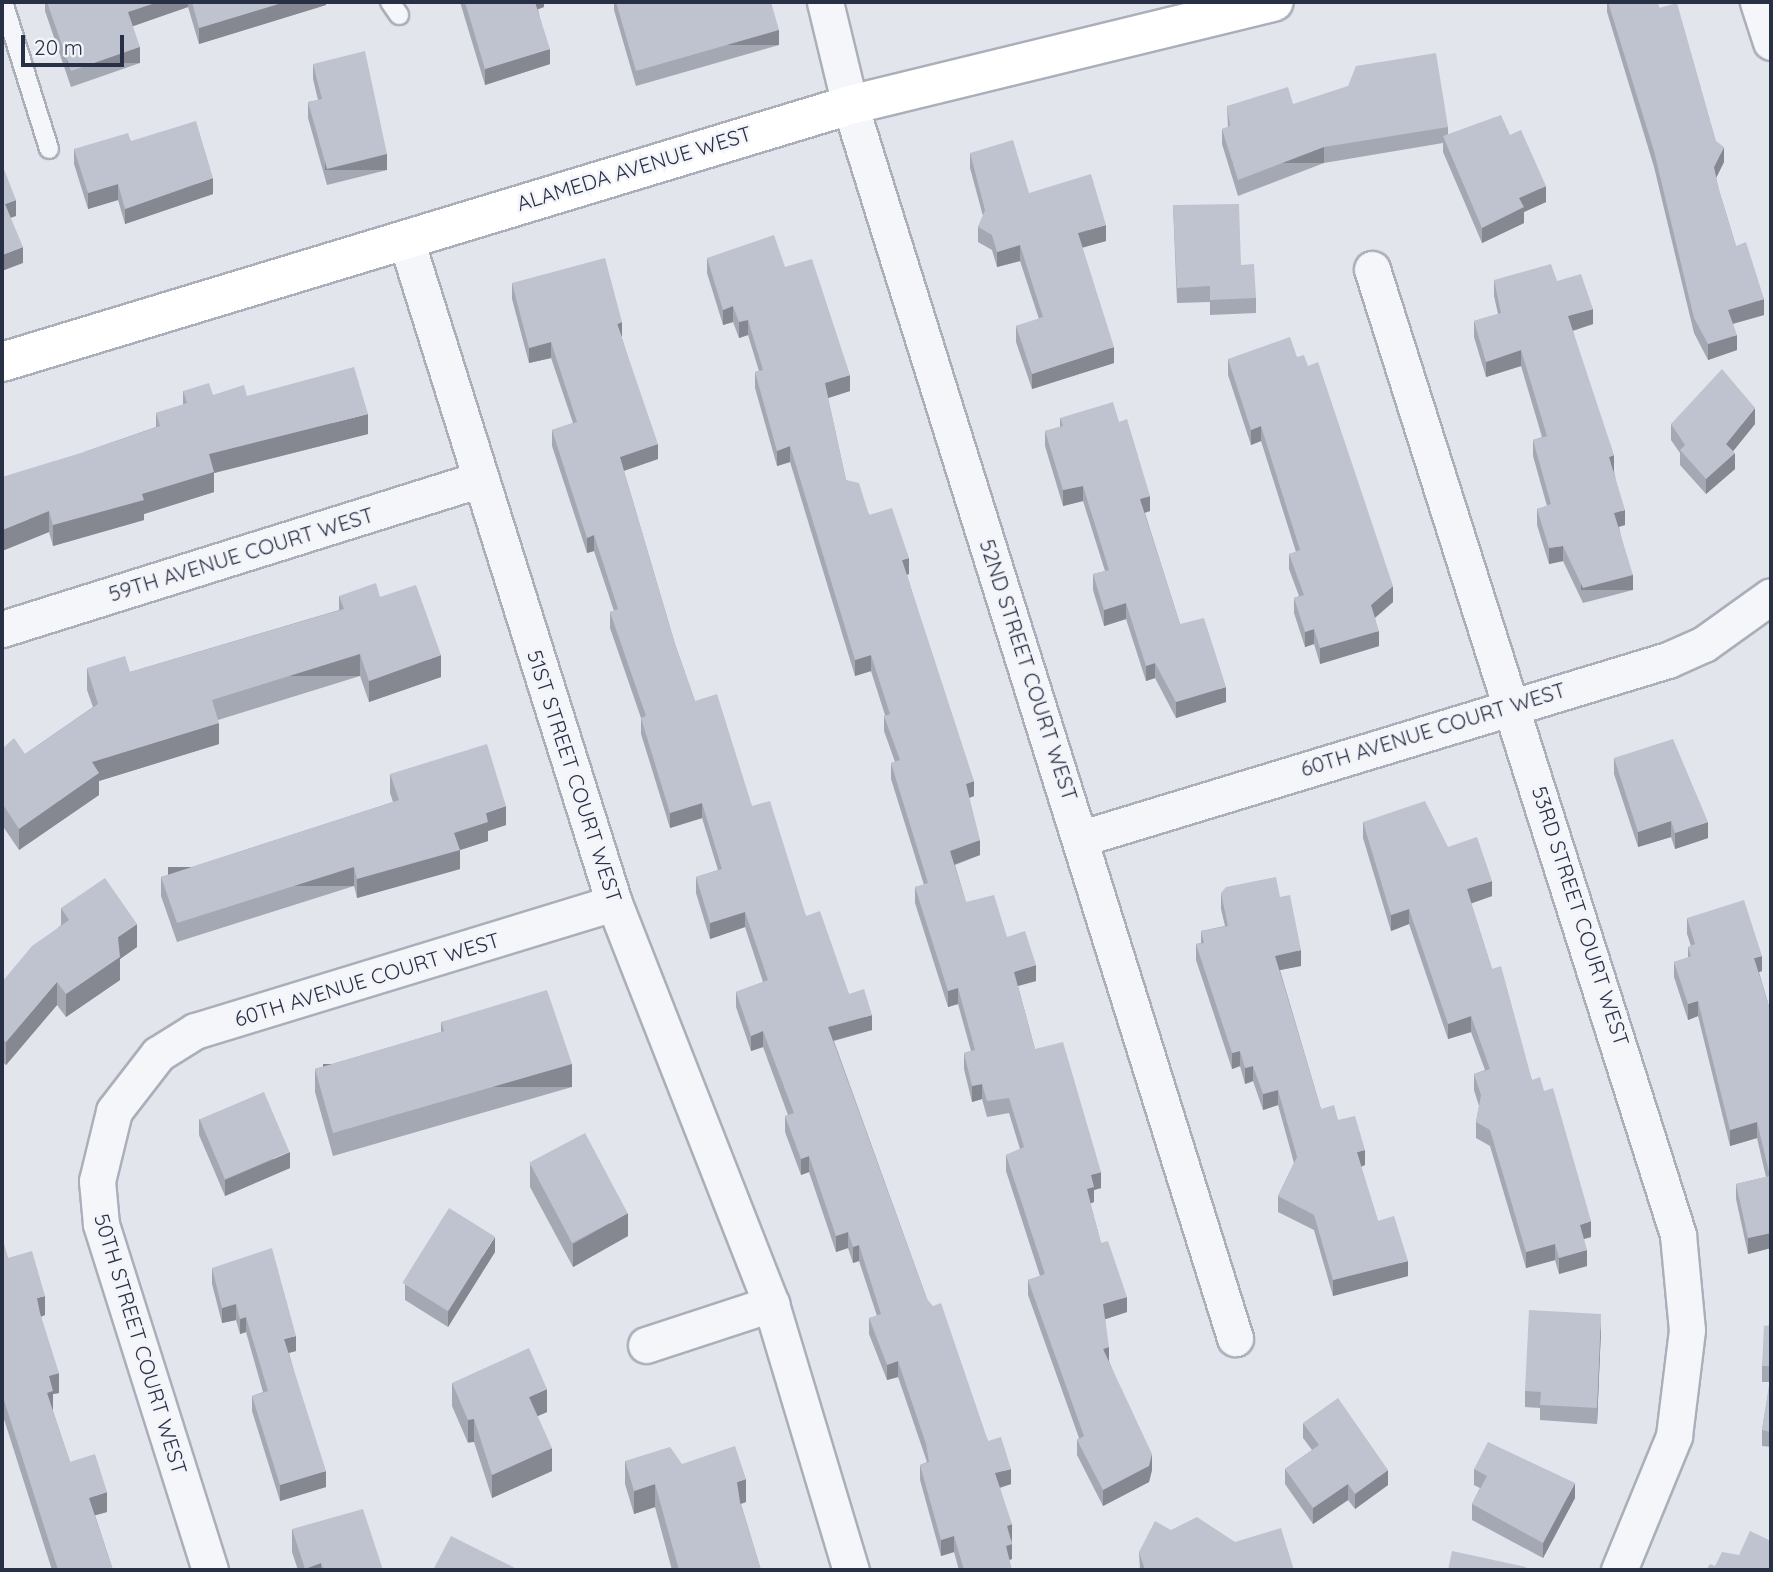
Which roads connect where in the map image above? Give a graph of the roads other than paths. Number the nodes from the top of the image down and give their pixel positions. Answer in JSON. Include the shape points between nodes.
{"nodes":[{"id":1,"x":3,"y":2,"type":"edge"},
{"id":2,"x":825,"y":2,"type":"edge"},
{"id":3,"x":1274,"y":2,"type":"edge"},
{"id":4,"x":1758,"y":2,"type":"edge"},
{"id":5,"x":1771,"y":41,"type":"edge"},
{"id":6,"x":850,"y":105,"type":"junction"},
{"id":7,"x":49,"y":149,"type":"dead end"},
{"id":8,"x":406,"y":240,"type":"junction"},
{"id":9,"x":1372,"y":269,"type":"dead end"},
{"id":10,"x":2,"y":362,"type":"edge"},
{"id":11,"x":481,"y":479,"type":"junction"},
{"id":12,"x":1771,"y":596,"type":"edge"},
{"id":13,"x":2,"y":629,"type":"edge"},
{"id":14,"x":1513,"y":704,"type":"junction"},
{"id":15,"x":1082,"y":838,"type":"junction"},
{"id":16,"x":614,"y":903,"type":"junction"},
{"id":17,"x":134,"y":1079,"type":"joint"},
{"id":18,"x":771,"y":1304,"type":"junction"},
{"id":19,"x":1235,"y":1338,"type":"dead end"},
{"id":20,"x":646,"y":1345,"type":"dead end"},
{"id":21,"x":209,"y":1570,"type":"edge"},
{"id":22,"x":851,"y":1570,"type":"edge"},
{"id":23,"x":1619,"y":1570,"type":"edge"}],
"edges":[{"from":1,"to":7,"type":"lane"},
{"from":2,"to":6,"type":"street","name":"52ND STREET COURT WEST"},
{"from":3,"to":6,"type":"street","name":"ALAMEDA AVENUE WEST"},
{"from":4,"to":5,"type":"street"},
{"from":6,"to":8,"type":"street","name":"ALAMEDA AVENUE WEST"},
{"from":6,"to":15,"type":"street","name":"52ND STREET COURT WEST"},
{"from":8,"to":10,"type":"street","name":"ALAMEDA AVENUE WEST"},
{"from":8,"to":11,"type":"street","name":"51ST STREET COURT WEST"},
{"from":9,"to":14,"type":"street","name":"53RD STREET COURT WEST"},
{"from":11,"to":13,"type":"street","name":"59TH AVENUE COURT WEST"},
{"from":11,"to":16,"type":"street","name":"51ST STREET COURT WEST"},
{"from":12,"to":14,"type":"street","name":"60TH AVENUE COURT WEST","via":[[1704,644],[1668,660]]},
{"from":14,"to":15,"type":"street","name":"60TH AVENUE COURT WEST"},
{"from":14,"to":23,"type":"street","name":"53RD STREET COURT WEST","via":[[1645,1114],[1678,1235],[1685,1288],[1687,1330],[1674,1436]]},
{"from":15,"to":19,"type":"street","name":"52ND STREET COURT WEST"},
{"from":16,"to":17,"type":"street","name":"60TH AVENUE COURT WEST","via":[[195,1031]]},
{"from":16,"to":18,"type":"street","name":"51ST STREET COURT WEST"},
{"from":17,"to":21,"type":"street","name":"50TH STREET COURT WEST","via":[[104,1138],[97,1181],[101,1224]]},
{"from":18,"to":20,"type":"street"},
{"from":18,"to":22,"type":"street","name":"51ST STREET COURT WEST"}]}
